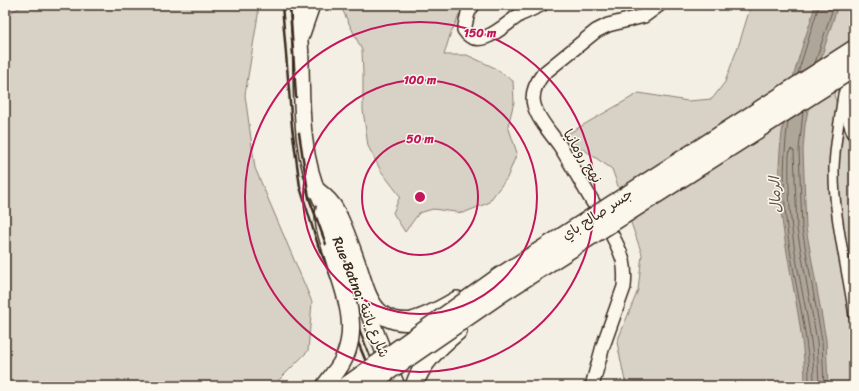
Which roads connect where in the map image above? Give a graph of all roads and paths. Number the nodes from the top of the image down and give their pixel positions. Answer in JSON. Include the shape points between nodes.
{"nodes":[{"id":1,"x":298,"y":5,"type":"edge"},
{"id":2,"x":312,"y":5,"type":"edge"},
{"id":3,"x":473,"y":5,"type":"edge"},
{"id":4,"x":541,"y":5,"type":"edge"},
{"id":5,"x":659,"y":5,"type":"edge"},
{"id":6,"x":300,"y":39,"type":"junction"},
{"id":7,"x":854,"y":41,"type":"edge"},
{"id":8,"x":854,"y":49,"type":"edge"},
{"id":9,"x":854,"y":68,"type":"edge"},
{"id":10,"x":844,"y":94,"type":"junction"},
{"id":11,"x":854,"y":137,"type":"edge"},
{"id":12,"x":316,"y":190,"type":"junction"},
{"id":13,"x":324,"y":208,"type":"junction"},
{"id":14,"x":502,"y":284,"type":"junction"},
{"id":15,"x":854,"y":316,"type":"edge"},
{"id":16,"x":335,"y":382,"type":"edge"},
{"id":17,"x":368,"y":386,"type":"edge"},
{"id":18,"x":396,"y":386,"type":"edge"},
{"id":19,"x":414,"y":386,"type":"edge"},
{"id":20,"x":592,"y":386,"type":"edge"}],
"edges":[{"from":1,"to":6,"type":"main road","name":"Rue Batna; شارع باتنة"},
{"from":2,"to":6,"type":"main road"},
{"from":3,"to":4,"type":"street","via":[[464,30],[468,36],[482,38]]},
{"from":5,"to":20,"type":"street","name":"نهج رومانيا","via":[[644,16],[608,25],[596,31],[543,74],[534,91],[537,112],[605,223],[619,249],[624,266],[624,287]]},
{"from":6,"to":12,"type":"main road","name":"Rue Batna; شارع باتنة","via":[[301,101],[306,155]]},
{"from":7,"to":10,"type":"street","via":[[846,69]]},
{"from":8,"to":14,"type":"highway","name":"جسر صالح باي","bridge":true},
{"from":9,"to":14,"type":"highway","bridge":true},
{"from":10,"to":11,"type":"street","via":[[845,111]]},
{"from":10,"to":15,"type":"street","via":[[834,166],[835,193]]},
{"from":12,"to":13,"type":"main road","name":"Rue Batna; شارع باتنة"},
{"from":12,"to":14,"type":"highway","bridge":true,"via":[[335,210],[365,287],[373,304],[383,315],[396,320],[413,321]]},
{"from":13,"to":16,"type":"highway","bridge":true,"via":[[324,226],[350,312],[348,350]]},
{"from":13,"to":18,"type":"main road","name":"Rue Batna; شارع باتنة"},
{"from":14,"to":16,"type":"highway","name":"جسر صالح باي","bridge":true},
{"from":14,"to":17,"type":"highway","bridge":true},
{"from":14,"to":19,"type":"highway","bridge":true,"via":[[438,348],[419,374]]}]}
